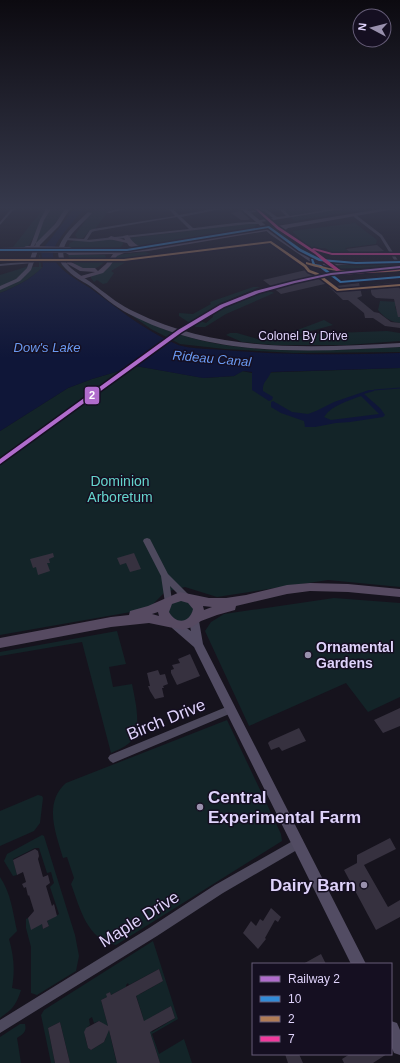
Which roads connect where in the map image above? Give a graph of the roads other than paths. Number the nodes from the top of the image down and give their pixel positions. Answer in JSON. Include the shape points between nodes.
{"nodes":[{"id":1,"x":32,"y":259,"type":"edge"},
{"id":2,"x":61,"y":259,"type":"edge"},
{"id":3,"x":67,"y":259,"type":"edge"},
{"id":4,"x":109,"y":259,"type":"edge"},
{"id":5,"x":112,"y":259,"type":"edge"},
{"id":6,"x":308,"y":259,"type":"edge"},
{"id":7,"x":313,"y":259,"type":"edge"},
{"id":8,"x":391,"y":259,"type":"edge"},
{"id":9,"x":32,"y":262,"type":"junction"},
{"id":10,"x":388,"y":262,"type":"junction"},
{"id":11,"x":399,"y":262,"type":"edge"},
{"id":12,"x":69,"y":263,"type":"junction"},
{"id":13,"x":0,"y":265,"type":"edge"},
{"id":14,"x":323,"y":265,"type":"junction"},
{"id":15,"x":101,"y":269,"type":"junction"},
{"id":16,"x":83,"y":276,"type":"junction"},
{"id":17,"x":400,"y":277,"type":"edge"},
{"id":18,"x":0,"y":288,"type":"edge"},
{"id":19,"x":400,"y":345,"type":"edge"},
{"id":20,"x":147,"y":541,"type":"dead end"},
{"id":21,"x":165,"y":576,"type":"junction"},
{"id":22,"x":325,"y":588,"type":"junction"},
{"id":23,"x":400,"y":593,"type":"edge"},
{"id":24,"x":187,"y":597,"type":"junction"},
{"id":25,"x":167,"y":602,"type":"junction"},
{"id":26,"x":195,"y":620,"type":"junction"},
{"id":27,"x":110,"y":622,"type":"junction"},
{"id":28,"x":173,"y":624,"type":"junction"},
{"id":29,"x":0,"y":643,"type":"edge"},
{"id":30,"x":198,"y":644,"type":"junction"},
{"id":31,"x":231,"y":709,"type":"junction"},
{"id":32,"x":113,"y":758,"type":"dead end"},
{"id":33,"x":298,"y":843,"type":"junction"},
{"id":34,"x":358,"y":963,"type":"edge"},
{"id":35,"x":0,"y":1027,"type":"edge"},
{"id":36,"x":392,"y":1031,"type":"edge"},
{"id":37,"x":400,"y":1047,"type":"edge"}],
"edges":[{"from":1,"to":9,"type":"main road"},
{"from":2,"to":16,"type":"main road","name":"Colonel By Drive","via":[[66,266]]},
{"from":3,"to":12,"type":"main road","name":"Colonel By Drive"},
{"from":4,"to":15,"type":"main road"},
{"from":5,"to":16,"type":"main road","via":[[106,268]]},
{"from":6,"to":14,"type":"main road","via":[[314,265]]},
{"from":7,"to":14,"type":"main road"},
{"from":8,"to":10,"type":"street"},
{"from":9,"to":13,"type":"street"},
{"from":9,"to":18,"type":"main road","via":[[22,276]]},
{"from":10,"to":11,"type":"main road"},
{"from":10,"to":14,"type":"main road"},
{"from":12,"to":15,"type":"main road","via":[[77,269]]},
{"from":12,"to":16,"type":"main road","name":"Colonel By Drive"},
{"from":14,"to":17,"type":"main road","via":[[338,281]]},
{"from":15,"to":16,"type":"main road"},
{"from":16,"to":19,"type":"main road","name":"Colonel By Drive","via":[[138,316],[188,335],[221,343],[301,350]]},
{"from":20,"to":21,"type":"street"},
{"from":21,"to":24,"type":"street"},
{"from":21,"to":25,"type":"street"},
{"from":22,"to":23,"type":"main road"},
{"from":22,"to":24,"type":"main road","via":[[296,588],[228,602],[212,603]]},
{"from":22,"to":26,"type":"main road","via":[[222,609]]},
{"from":24,"to":25,"type":"main road","via":[[176,597]]},
{"from":24,"to":26,"type":"main road","via":[[198,605],[199,611]]},
{"from":25,"to":27,"type":"main road"},
{"from":25,"to":28,"type":"main road","via":[[163,612],[167,620]]},
{"from":26,"to":28,"type":"main road","via":[[185,625]]},
{"from":26,"to":30,"type":"main road"},
{"from":27,"to":28,"type":"main road","via":[[149,618]]},
{"from":27,"to":29,"type":"main road"},
{"from":28,"to":30,"type":"main road"},
{"from":30,"to":31,"type":"main road"},
{"from":31,"to":32,"type":"street","name":"Birch Drive"},
{"from":31,"to":33,"type":"main road"},
{"from":33,"to":34,"type":"main road"},
{"from":33,"to":35,"type":"street","name":"Maple Drive","via":[[219,889]]},
{"from":36,"to":37,"type":"main road"}]}
